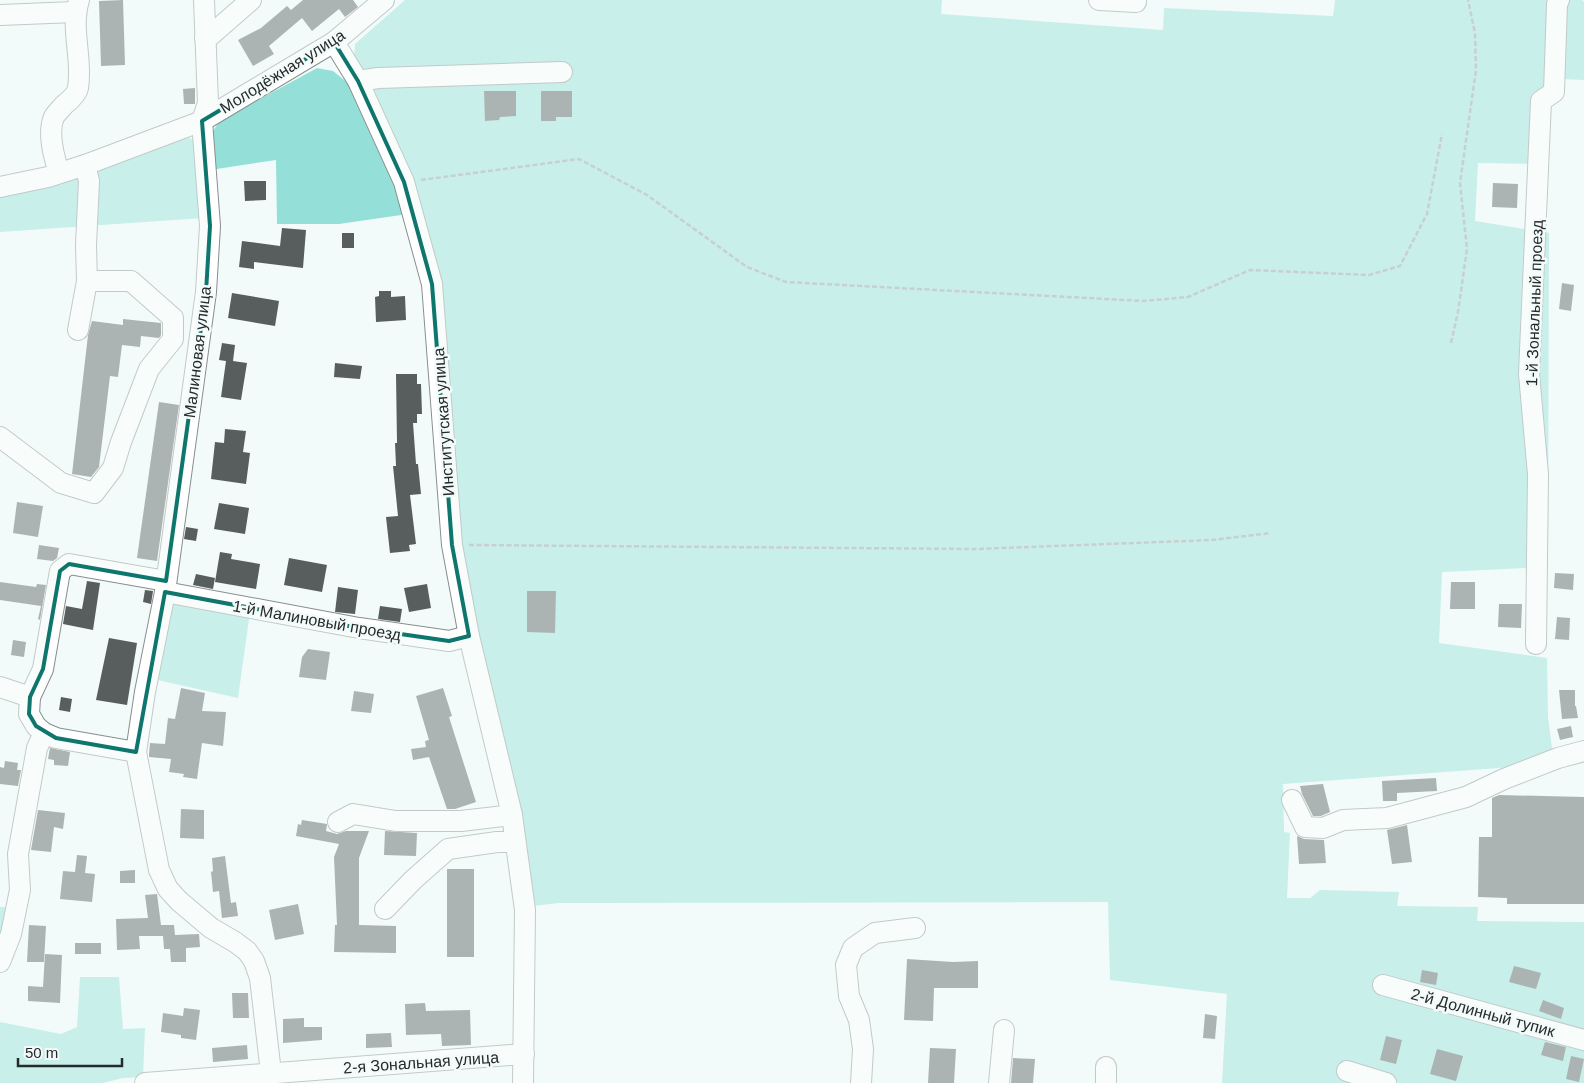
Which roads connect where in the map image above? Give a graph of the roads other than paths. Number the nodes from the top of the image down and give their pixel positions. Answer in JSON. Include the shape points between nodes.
{"nodes":[{"id":1,"x":204,"y":0,"type":"edge"},
{"id":2,"x":251,"y":0,"type":"edge"},
{"id":3,"x":384,"y":0,"type":"edge"},
{"id":4,"x":1099,"y":0,"type":"edge"},
{"id":5,"x":1560,"y":0,"type":"edge"},
{"id":6,"x":1136,"y":2,"type":"dead end"},
{"id":7,"x":77,"y":6,"type":"edge"},
{"id":8,"x":0,"y":15,"type":"edge"},
{"id":9,"x":205,"y":38,"type":"junction"},
{"id":10,"x":334,"y":42,"type":"junction"},
{"id":11,"x":562,"y":72,"type":"dead end"},
{"id":12,"x":358,"y":81,"type":"junction"},
{"id":13,"x":202,"y":121,"type":"junction"},
{"id":14,"x":85,"y":165,"type":"junction"},
{"id":15,"x":59,"y":173,"type":"junction"},
{"id":16,"x":0,"y":187,"type":"edge"},
{"id":17,"x":87,"y":281,"type":"junction"},
{"id":18,"x":78,"y":330,"type":"dead end"},
{"id":19,"x":0,"y":436,"type":"edge"},
{"id":20,"x":166,"y":587,"type":"junction"},
{"id":21,"x":469,"y":636,"type":"junction"},
{"id":22,"x":1536,"y":644,"type":"dead end"},
{"id":23,"x":0,"y":687,"type":"edge"},
{"id":24,"x":30,"y":696,"type":"junction"},
{"id":25,"x":44,"y":732,"type":"junction"},
{"id":26,"x":1584,"y":751,"type":"edge"},
{"id":27,"x":136,"y":752,"type":"junction"},
{"id":28,"x":1292,"y":800,"type":"dead end"},
{"id":29,"x":512,"y":816,"type":"junction"},
{"id":30,"x":338,"y":822,"type":"dead end"},
{"id":31,"x":516,"y":842,"type":"junction"},
{"id":32,"x":385,"y":909,"type":"dead end"},
{"id":33,"x":915,"y":928,"type":"dead end"},
{"id":34,"x":0,"y":962,"type":"edge"},
{"id":35,"x":1383,"y":985,"type":"dead end"},
{"id":36,"x":1004,"y":1030,"type":"dead end"},
{"id":37,"x":1584,"y":1040,"type":"edge"},
{"id":38,"x":524,"y":1054,"type":"junction"},
{"id":39,"x":1347,"y":1071,"type":"dead end"},
{"id":40,"x":262,"y":1077,"type":"edge"},
{"id":41,"x":145,"y":1083,"type":"edge"},
{"id":42,"x":523,"y":1083,"type":"edge"},
{"id":43,"x":861,"y":1083,"type":"edge"},
{"id":44,"x":999,"y":1083,"type":"edge"},
{"id":45,"x":1386,"y":1083,"type":"edge"}],
"edges":[{"from":1,"to":9,"type":"street","name":"Молодёжная улица"},
{"from":2,"to":9,"type":"street"},
{"from":3,"to":10,"type":"street","name":"Молодёжная улица"},
{"from":4,"to":6,"type":"street"},
{"from":5,"to":22,"type":"street","name":"1-й Зональный проезд","via":[[1557,4],[1554,92],[1541,101],[1529,374],[1538,474]]},
{"from":7,"to":8,"type":"street"},
{"from":7,"to":15,"type":"street","via":[[78,90],[55,115],[51,127]]},
{"from":9,"to":13,"type":"street","name":"Молодёжная улица","via":[[208,103]]},
{"from":10,"to":12,"type":"street","name":"Институтская улица"},
{"from":10,"to":13,"type":"street","name":"Молодёжная улица"},
{"from":11,"to":12,"type":"street"},
{"from":12,"to":21,"type":"street","name":"Институтская улица","via":[[404,182],[432,284],[452,545]]},
{"from":13,"to":14,"type":"street","name":"Молодёжная улица"},
{"from":13,"to":20,"type":"street","name":"Малиновая улица","via":[[210,226],[206,292]]},
{"from":14,"to":15,"type":"street","name":"Молодёжная улица"},
{"from":14,"to":17,"type":"street","via":[[88,181]]},
{"from":15,"to":16,"type":"street","name":"Молодёжная улица"},
{"from":17,"to":18,"type":"street"},
{"from":17,"to":19,"type":"street","via":[[132,281],[173,318],[173,339],[149,369],[114,468],[94,493],[61,483]]},
{"from":20,"to":21,"type":"street","name":"1-й Малиновый проезд","via":[[359,628],[449,640]]},
{"from":20,"to":24,"type":"street","via":[[69,564],[60,571],[43,668]]},
{"from":20,"to":27,"type":"street","name":"Малиновая улица"},
{"from":21,"to":29,"type":"street","name":"Институтская улица"},
{"from":23,"to":24,"type":"street"},
{"from":24,"to":25,"type":"street","via":[[30,714],[36,726]]},
{"from":25,"to":27,"type":"street","via":[[56,738]]},
{"from":25,"to":34,"type":"street","via":[[37,748],[18,854],[20,890],[11,934]]},
{"from":26,"to":28,"type":"street","via":[[1504,779],[1466,798],[1387,818],[1343,820],[1323,828],[1305,827]]},
{"from":27,"to":40,"type":"street","name":"Малиновая улица","via":[[159,870],[168,889],[212,928],[247,951],[254,961],[260,978]]},
{"from":29,"to":30,"type":"street","via":[[461,821],[396,821],[353,814]]},
{"from":29,"to":31,"type":"street","name":"Институтская улица"},
{"from":31,"to":32,"type":"street","via":[[448,849]]},
{"from":31,"to":38,"type":"street","name":"Институтская улица","via":[[525,910]]},
{"from":33,"to":43,"type":"street","via":[[875,933],[853,948],[846,965],[849,996],[859,1020],[863,1049]]},
{"from":35,"to":37,"type":"street","name":"2-й Долинный тупик"},
{"from":36,"to":44,"type":"street"},
{"from":38,"to":40,"type":"street","name":"2-я Зональная улица"},
{"from":38,"to":42,"type":"street","name":"Институтская улица"},
{"from":39,"to":45,"type":"street"},
{"from":40,"to":41,"type":"street","name":"2-я Зональная улица"}]}
